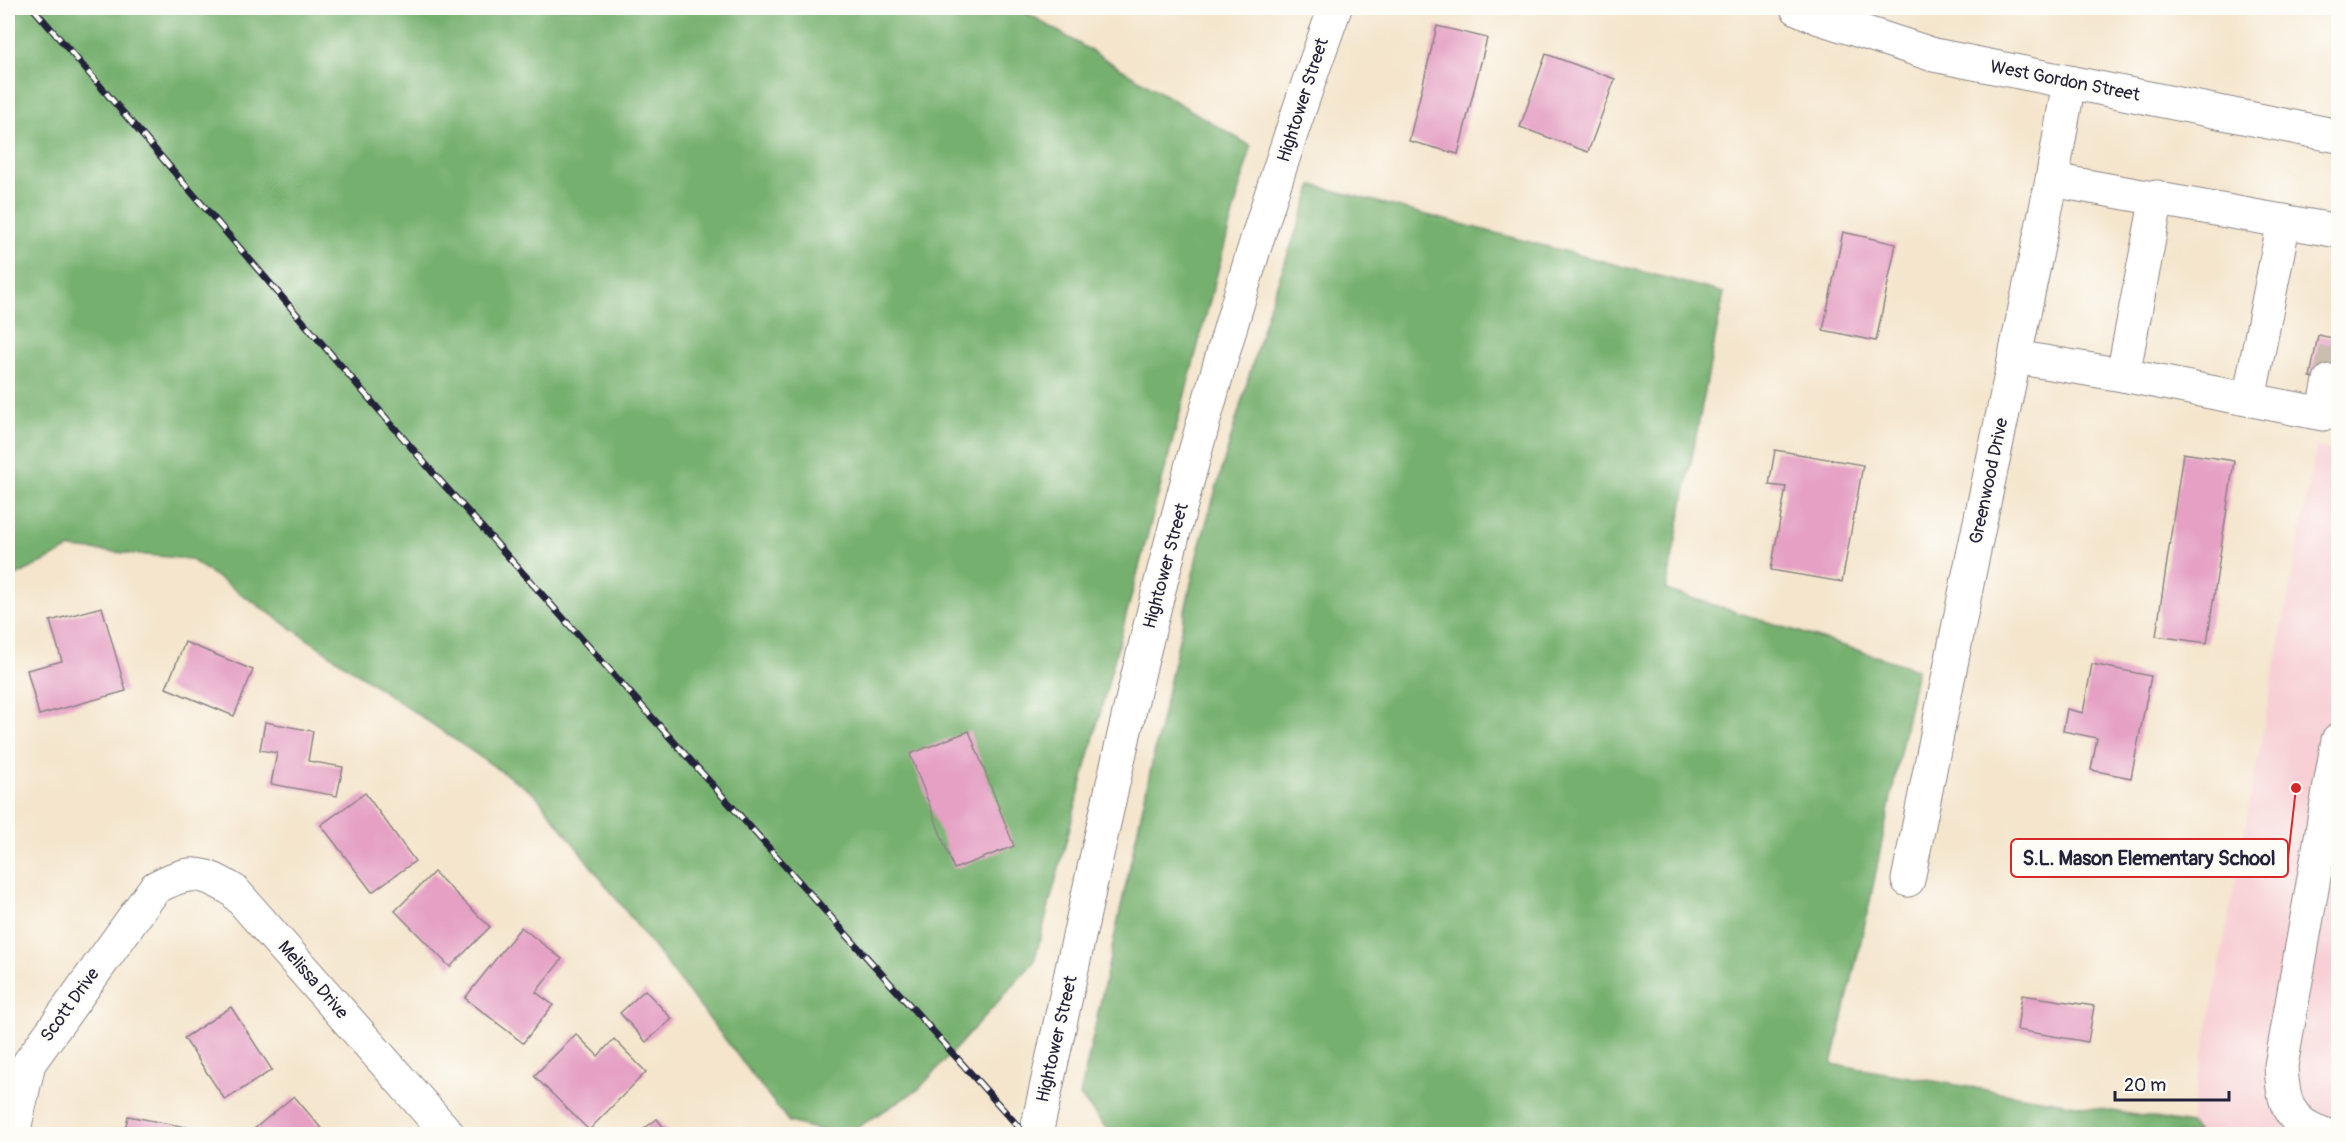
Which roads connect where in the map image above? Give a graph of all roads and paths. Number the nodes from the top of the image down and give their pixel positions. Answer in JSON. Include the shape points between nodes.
{"nodes":[{"id":1,"x":1335,"y":8,"type":"edge"},
{"id":2,"x":1797,"y":8,"type":"edge"},
{"id":3,"x":2069,"y":82,"type":"junction"},
{"id":4,"x":2338,"y":136,"type":"edge"},
{"id":5,"x":2052,"y":180,"type":"junction"},
{"id":6,"x":2157,"y":198,"type":"junction"},
{"id":7,"x":2284,"y":221,"type":"junction"},
{"id":8,"x":2338,"y":231,"type":"edge"},
{"id":9,"x":2016,"y":357,"type":"junction"},
{"id":10,"x":2123,"y":375,"type":"junction"},
{"id":11,"x":2330,"y":381,"type":"tunnel mouth"},
{"id":12,"x":2249,"y":399,"type":"junction"},
{"id":13,"x":2338,"y":740,"type":"edge"},
{"id":14,"x":1908,"y":880,"type":"dead end"},
{"id":15,"x":155,"y":888,"type":"joint"},
{"id":16,"x":13,"y":1134,"type":"edge"},
{"id":17,"x":448,"y":1134,"type":"edge"},
{"id":18,"x":1036,"y":1134,"type":"edge"},
{"id":19,"x":2323,"y":1134,"type":"edge"}],
"edges":[{"from":1,"to":18,"type":"street","name":"Hightower Street","via":[[1308,79],[1219,363],[1139,671]]},
{"from":2,"to":3,"type":"street","name":"West Gordon Street","via":[[1934,55]]},
{"from":3,"to":4,"type":"street","name":"West Gordon Street"},
{"from":3,"to":5,"type":"street","name":"Greenwood Drive"},
{"from":5,"to":6,"type":"street"},
{"from":5,"to":9,"type":"street","name":"Greenwood Drive"},
{"from":6,"to":7,"type":"street"},
{"from":6,"to":10,"type":"street"},
{"from":7,"to":8,"type":"street"},
{"from":7,"to":12,"type":"street"},
{"from":9,"to":10,"type":"street"},
{"from":9,"to":14,"type":"street","name":"Greenwood Drive"},
{"from":10,"to":12,"type":"street"},
{"from":11,"to":12,"type":"street","via":[[2324,414]]},
{"from":13,"to":19,"type":"street","via":[[2281,1065],[2283,1095],[2293,1116]]},
{"from":15,"to":16,"type":"street","name":"Scott Drive","via":[[29,1063]]},
{"from":15,"to":17,"type":"street","name":"Melissa Drive","via":[[178,875],[197,874],[213,878],[234,891]]}]}
